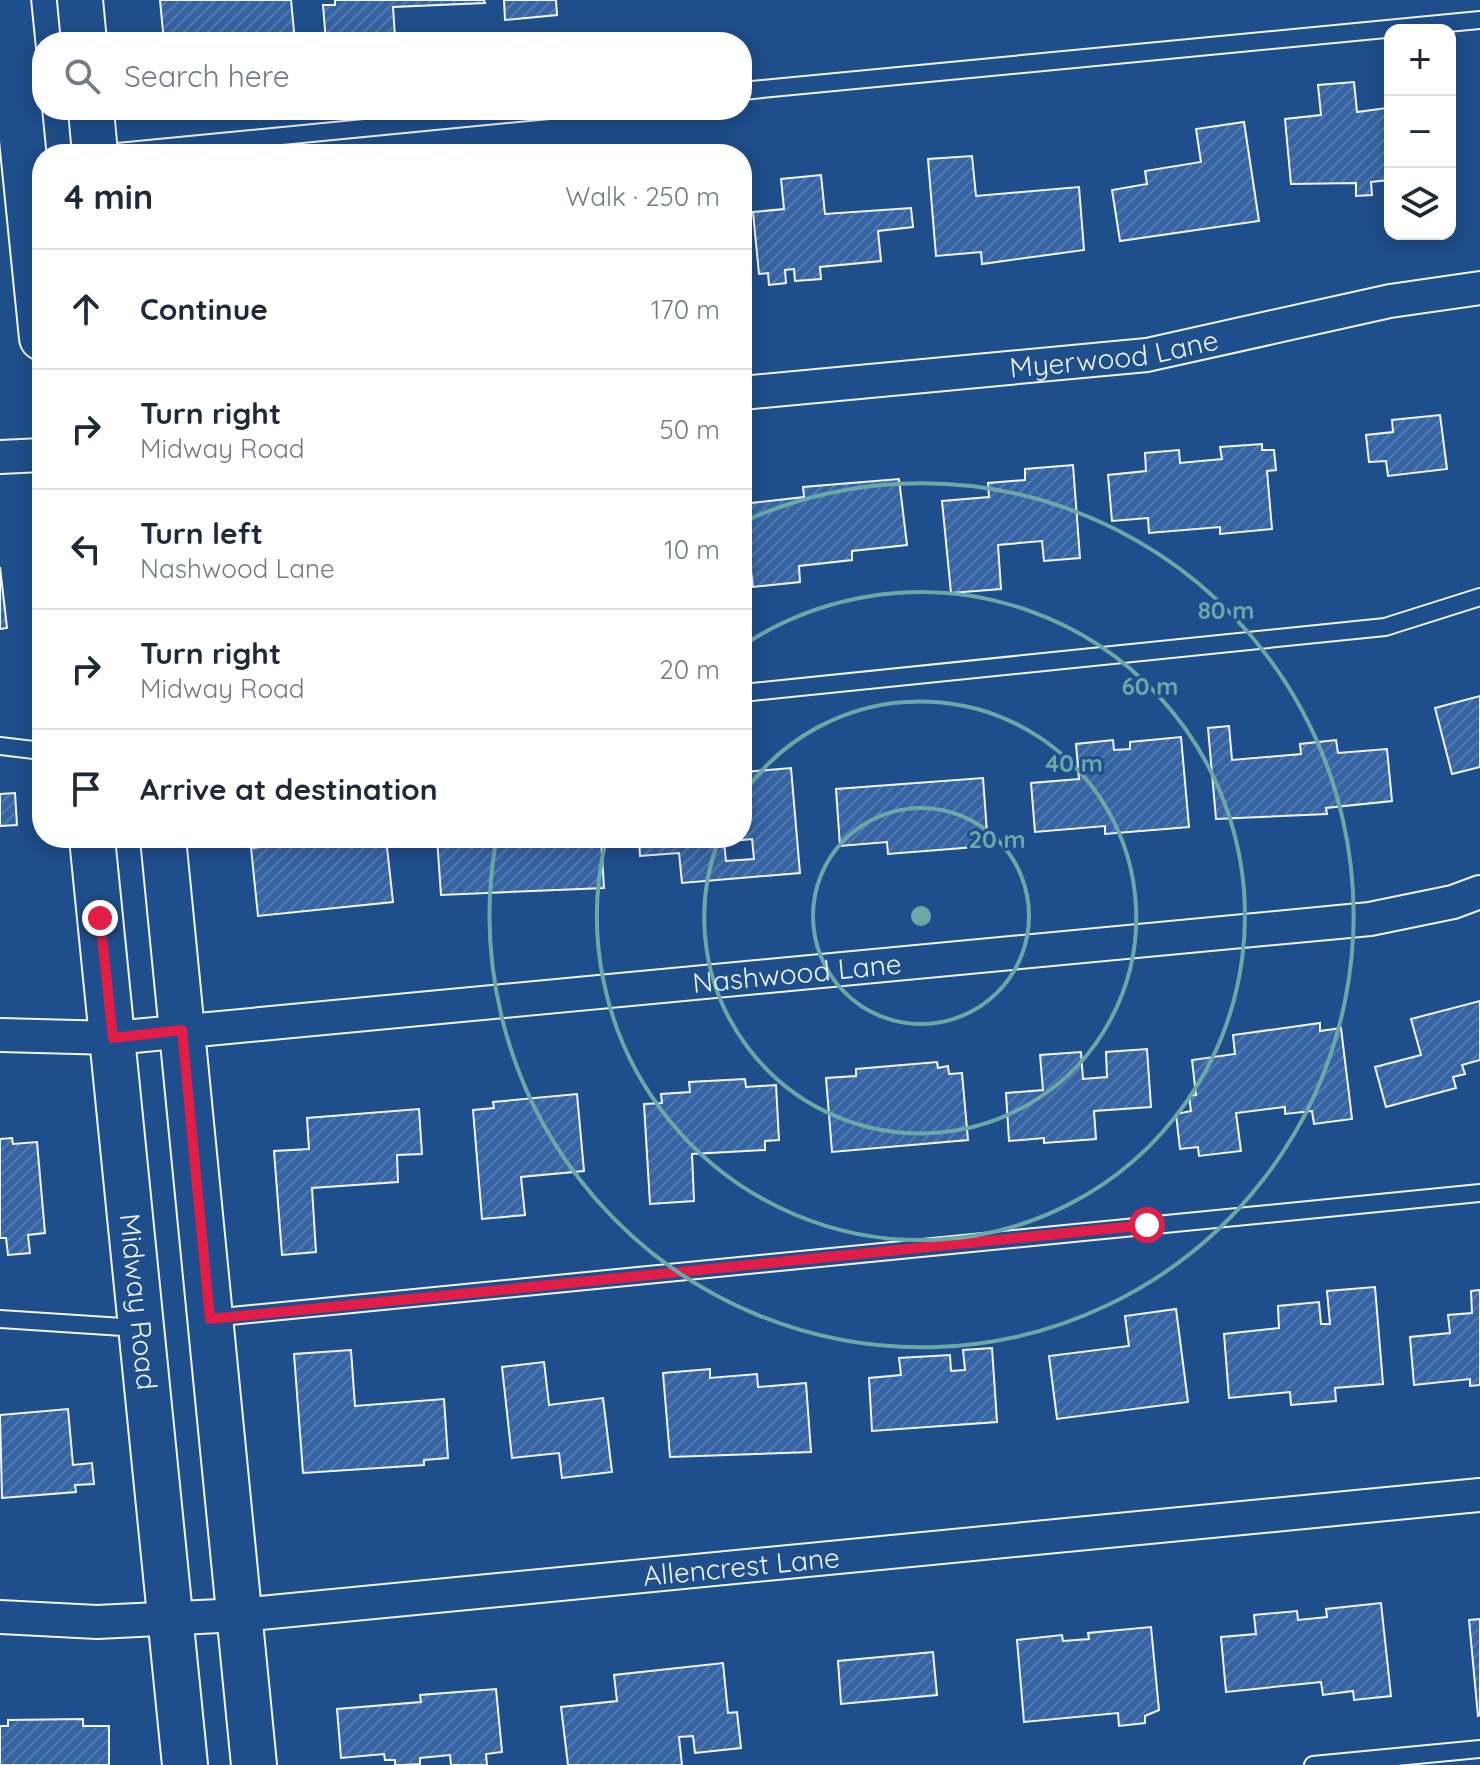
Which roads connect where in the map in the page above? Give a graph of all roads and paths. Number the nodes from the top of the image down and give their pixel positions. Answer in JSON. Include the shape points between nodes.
{"nodes":[{"id":1,"x":8,"y":0,"type":"edge"},
{"id":2,"x":80,"y":0,"type":"edge"},
{"id":3,"x":1480,"y":20,"type":"edge"},
{"id":4,"x":83,"y":32,"type":"edge"},
{"id":5,"x":752,"y":90,"type":"edge"},
{"id":6,"x":92,"y":120,"type":"edge"},
{"id":7,"x":446,"y":120,"type":"edge"},
{"id":8,"x":94,"y":144,"type":"edge"},
{"id":9,"x":198,"y":144,"type":"edge"},
{"id":10,"x":32,"y":263,"type":"edge"},
{"id":11,"x":1480,"y":288,"type":"edge"},
{"id":12,"x":752,"y":392,"type":"edge"},
{"id":13,"x":32,"y":455,"type":"edge"},
{"id":14,"x":0,"y":457,"type":"edge"},
{"id":15,"x":1480,"y":597,"type":"edge"},
{"id":16,"x":752,"y":692,"type":"edge"},
{"id":17,"x":0,"y":746,"type":"edge"},
{"id":18,"x":32,"y":750,"type":"edge"},
{"id":19,"x":93,"y":848,"type":"edge"},
{"id":20,"x":164,"y":848,"type":"edge"},
{"id":21,"x":1480,"y":892,"type":"edge"},
{"id":22,"x":182,"y":1030,"type":"junction"},
{"id":23,"x":0,"y":1035,"type":"edge"},
{"id":24,"x":113,"y":1038,"type":"junction"},
{"id":25,"x":1480,"y":1193,"type":"edge"},
{"id":26,"x":0,"y":1319,"type":"edge"},
{"id":27,"x":210,"y":1319,"type":"junction"},
{"id":28,"x":142,"y":1328,"type":"junction"},
{"id":29,"x":1480,"y":1495,"type":"edge"},
{"id":30,"x":240,"y":1615,"type":"junction"},
{"id":31,"x":0,"y":1617,"type":"edge"},
{"id":32,"x":169,"y":1620,"type":"junction"},
{"id":33,"x":1480,"y":1749,"type":"edge"},
{"id":34,"x":185,"y":1765,"type":"edge"},
{"id":35,"x":254,"y":1765,"type":"edge"},
{"id":36,"x":1313,"y":1765,"type":"edge"}],
"edges":[{"from":1,"to":10,"type":"main road","via":[[18,157]]},
{"from":2,"to":4,"type":"main road"},
{"from":3,"to":5,"type":"lane"},
{"from":6,"to":8,"type":"main road"},
{"from":7,"to":9,"type":"lane"},
{"from":11,"to":12,"type":"street","name":"Myerwood Lane","via":[[1390,301],[1147,355]]},
{"from":13,"to":14,"type":"street"},
{"from":15,"to":16,"type":"lane","via":[[1385,627]]},
{"from":17,"to":18,"type":"lane"},
{"from":19,"to":24,"type":"main road","name":"Midway Road"},
{"from":20,"to":22,"type":"main road"},
{"from":21,"to":22,"type":"street","name":"Nashwood Lane","via":[[1370,919]]},
{"from":22,"to":24,"type":"street","name":"Nashwood Lane"},
{"from":22,"to":27,"type":"main road"},
{"from":23,"to":24,"type":"street","name":"Nashwood Lane"},
{"from":24,"to":28,"type":"main road","name":"Midway Road"},
{"from":25,"to":27,"type":"lane"},
{"from":26,"to":28,"type":"lane"},
{"from":27,"to":30,"type":"main road"},
{"from":28,"to":32,"type":"main road","name":"Midway Road"},
{"from":29,"to":30,"type":"street","name":"Allencrest Lane"},
{"from":30,"to":32,"type":"street","name":"Allencrest Lane"},
{"from":30,"to":35,"type":"main road"},
{"from":31,"to":32,"type":"street","name":"Allencrest Lane"},
{"from":32,"to":34,"type":"main road","name":"Midway Road"},
{"from":33,"to":36,"type":"lane"}]}
